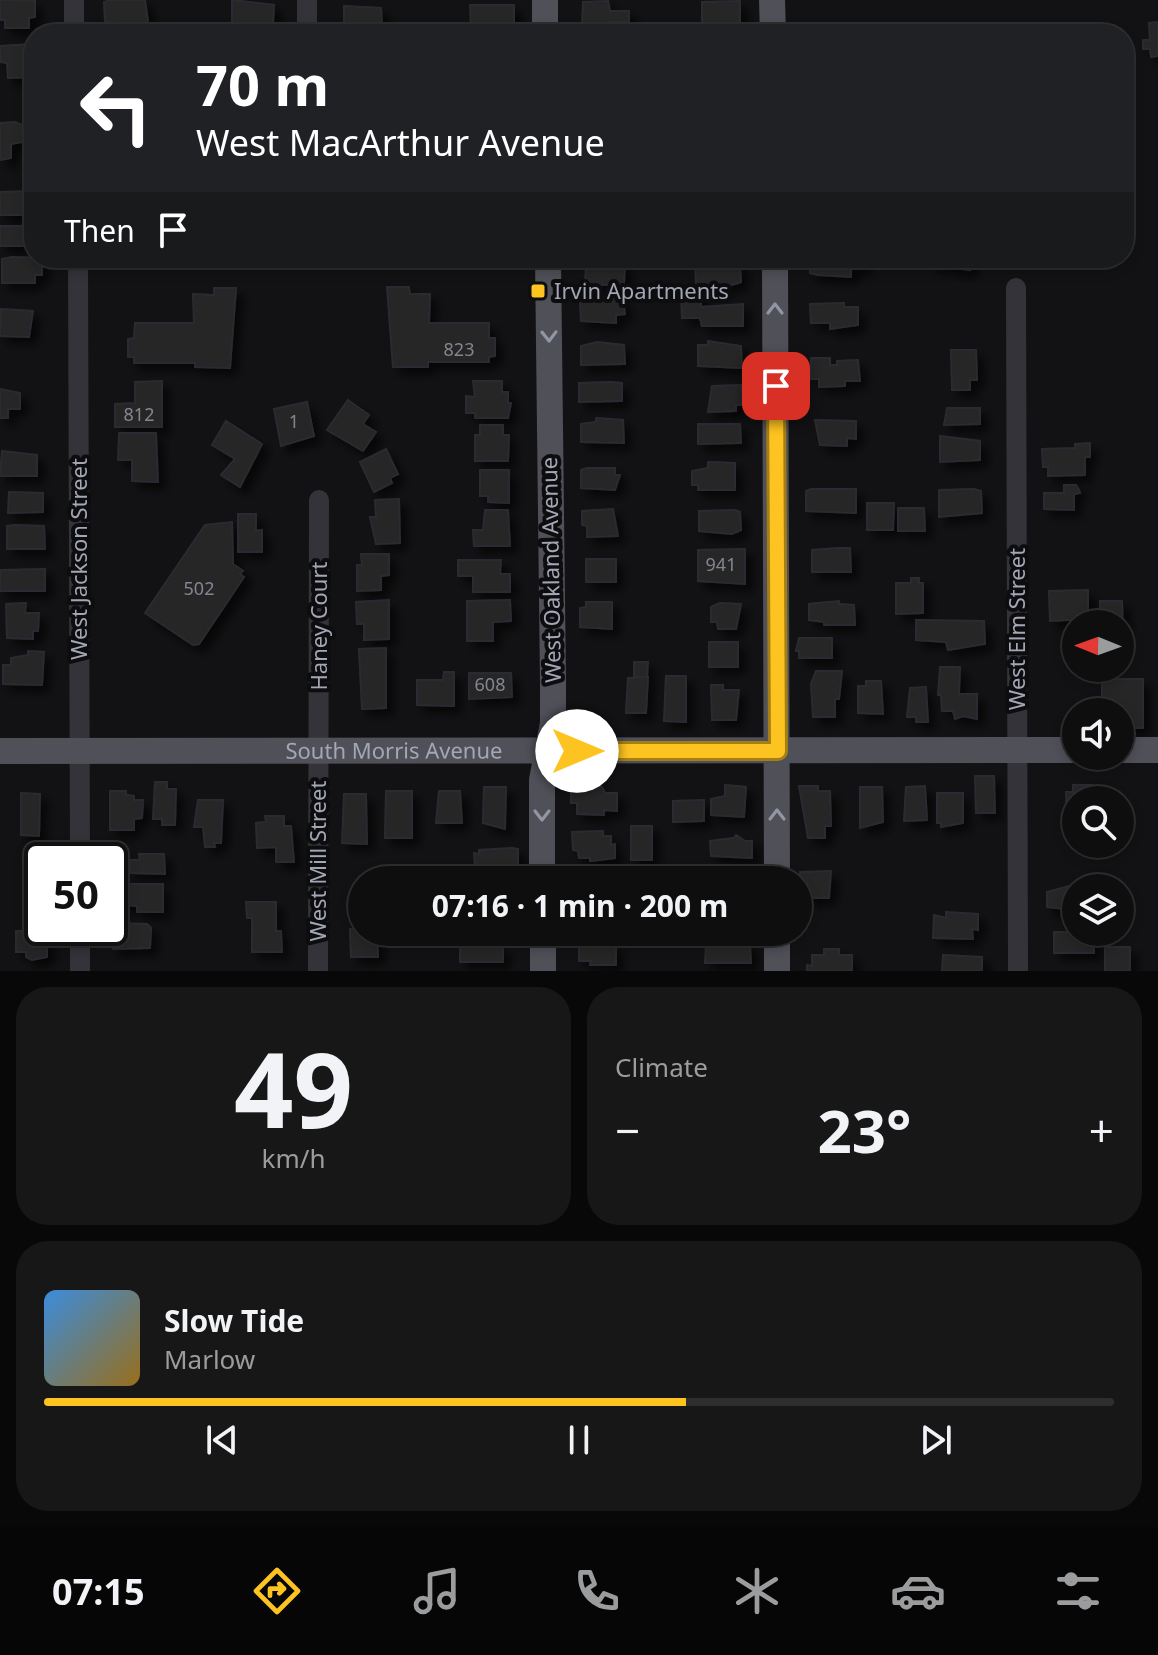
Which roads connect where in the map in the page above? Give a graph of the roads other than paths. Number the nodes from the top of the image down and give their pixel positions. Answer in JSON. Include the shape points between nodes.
{"nodes":[{"id":1,"x":74,"y":0,"type":"edge"},
{"id":2,"x":307,"y":0,"type":"edge"},
{"id":3,"x":545,"y":0,"type":"edge"},
{"id":4,"x":772,"y":0,"type":"edge"},
{"id":5,"x":74,"y":24,"type":"edge"},
{"id":6,"x":307,"y":24,"type":"edge"},
{"id":7,"x":545,"y":24,"type":"edge"},
{"id":8,"x":773,"y":24,"type":"edge"},
{"id":9,"x":78,"y":268,"type":"edge"},
{"id":10,"x":548,"y":268,"type":"edge"},
{"id":11,"x":775,"y":268,"type":"edge"},
{"id":12,"x":1016,"y":288,"type":"dead end"},
{"id":13,"x":319,"y":500,"type":"dead end"},
{"id":14,"x":1062,"y":750,"type":"edge"},
{"id":15,"x":1134,"y":750,"type":"edge"},
{"id":16,"x":1158,"y":750,"type":"edge"},
{"id":17,"x":0,"y":751,"type":"edge"},
{"id":18,"x":79,"y":751,"type":"junction"},
{"id":19,"x":319,"y":751,"type":"junction"},
{"id":20,"x":778,"y":751,"type":"junction"},
{"id":21,"x":1017,"y":751,"type":"junction"},
{"id":22,"x":548,"y":752,"type":"junction"},
{"id":23,"x":80,"y":842,"type":"edge"},
{"id":24,"x":542,"y":866,"type":"edge"},
{"id":25,"x":777,"y":866,"type":"edge"},
{"id":26,"x":80,"y":946,"type":"edge"},
{"id":27,"x":543,"y":946,"type":"edge"},
{"id":28,"x":777,"y":946,"type":"edge"},
{"id":29,"x":80,"y":971,"type":"edge"},
{"id":30,"x":318,"y":971,"type":"edge"},
{"id":31,"x":543,"y":971,"type":"edge"},
{"id":32,"x":777,"y":971,"type":"edge"},
{"id":33,"x":1018,"y":971,"type":"edge"}],
"edges":[{"from":1,"to":5,"type":"street"},
{"from":2,"to":6,"type":"street"},
{"from":3,"to":7,"type":"main road"},
{"from":4,"to":8,"type":"main road"},
{"from":9,"to":18,"type":"street","name":"West Jackson Street"},
{"from":10,"to":22,"type":"main road","name":"West Oakland Avenue","one_way":true,"via":[[553,683]]},
{"from":20,"to":11,"type":"main road","one_way":true},
{"from":12,"to":21,"type":"street","name":"West Elm Street"},
{"from":13,"to":19,"type":"street","name":"Haney Court"},
{"from":14,"to":21,"type":"main road","name":"South Morris Avenue"},
{"from":15,"to":16,"type":"main road"},
{"from":17,"to":18,"type":"main road","name":"South Morris Avenue"},
{"from":18,"to":19,"type":"main road","name":"South Morris Avenue"},
{"from":18,"to":23,"type":"street","name":"West Jackson Street"},
{"from":19,"to":22,"type":"main road","name":"South Morris Avenue"},
{"from":19,"to":30,"type":"street","name":"West Mill Street"},
{"from":20,"to":21,"type":"main road","name":"South Morris Avenue"},
{"from":20,"to":22,"type":"main road","name":"South Morris Avenue"},
{"from":25,"to":20,"type":"main road","one_way":true},
{"from":21,"to":33,"type":"street","name":"West Elm Street"},
{"from":22,"to":24,"type":"main road","name":"West Oakland Avenue","one_way":true,"via":[[542,780]]},
{"from":26,"to":29,"type":"street"},
{"from":27,"to":31,"type":"main road"},
{"from":28,"to":32,"type":"main road"}]}
